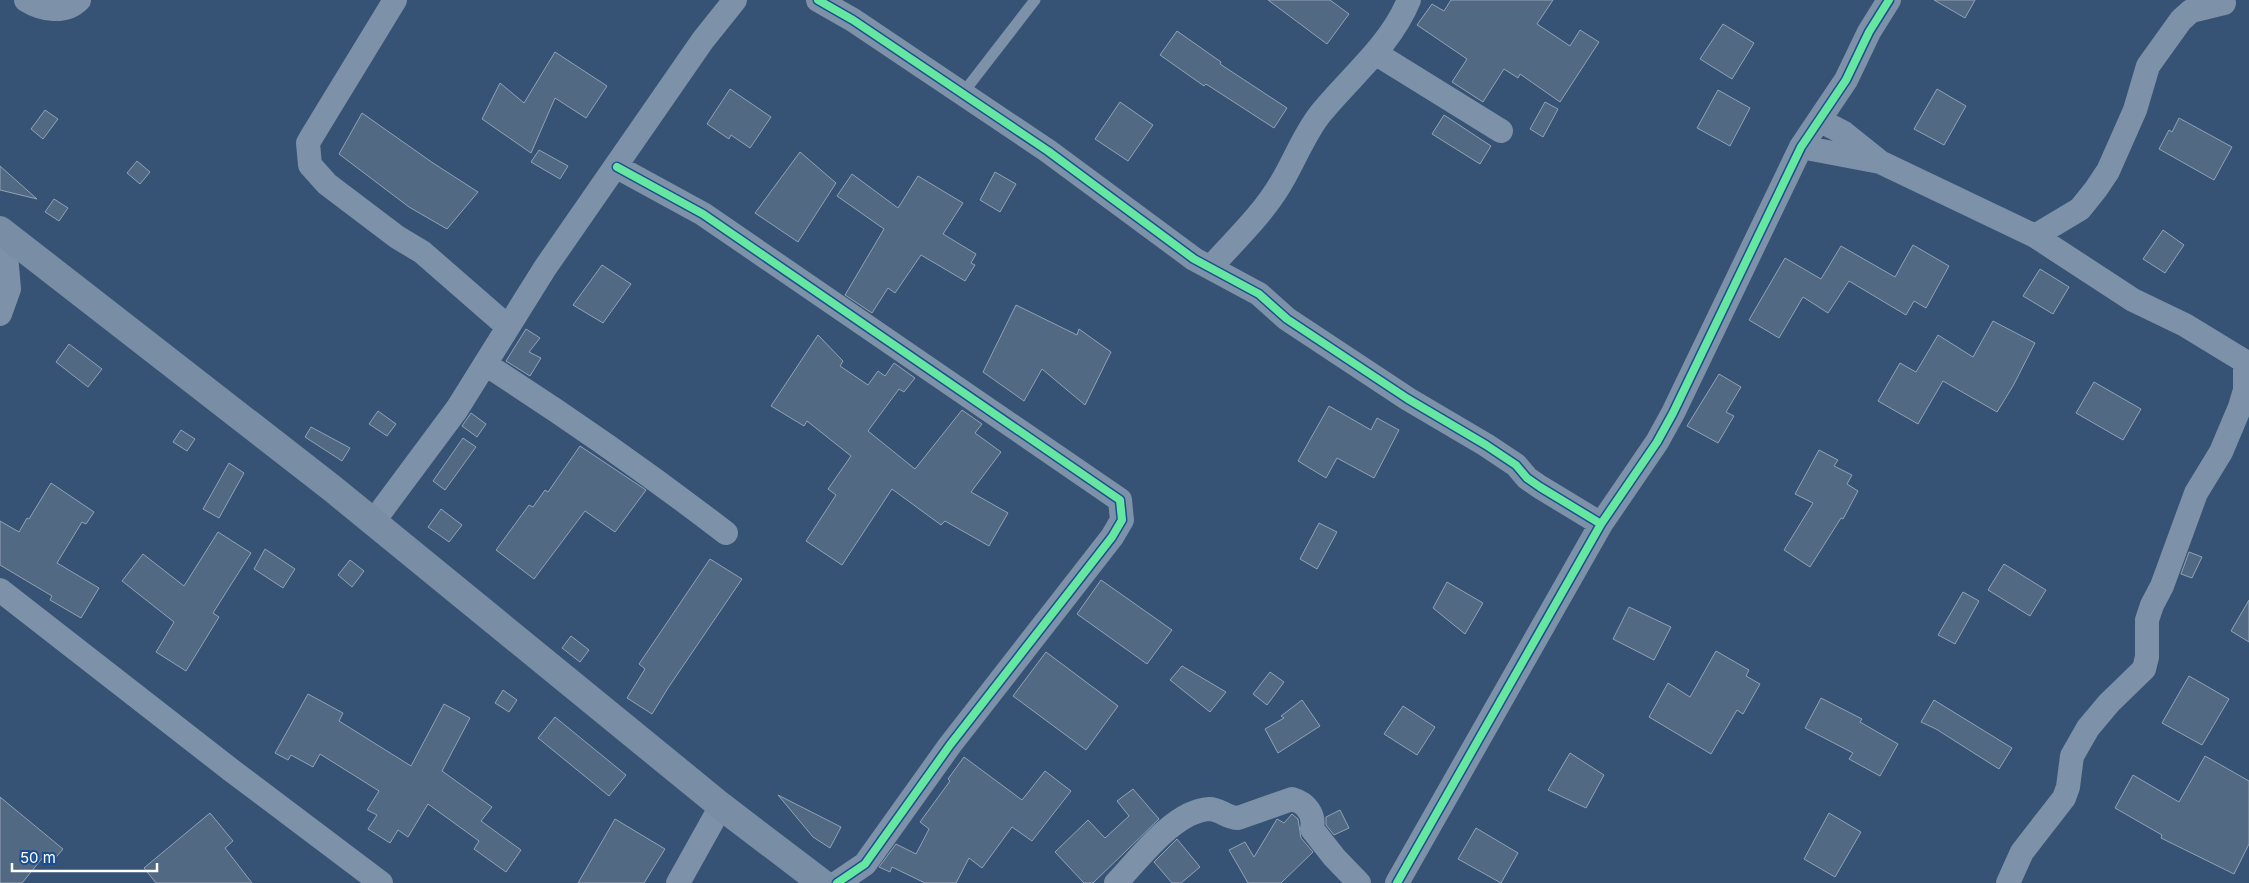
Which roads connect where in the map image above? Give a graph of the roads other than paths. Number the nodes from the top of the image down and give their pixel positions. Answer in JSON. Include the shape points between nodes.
{"nodes":[{"id":1,"x":26,"y":0,"type":"edge"},
{"id":2,"x":79,"y":0,"type":"edge"},
{"id":3,"x":395,"y":0,"type":"edge"},
{"id":4,"x":735,"y":0,"type":"edge"},
{"id":5,"x":818,"y":0,"type":"edge"},
{"id":6,"x":1035,"y":0,"type":"edge"},
{"id":7,"x":1408,"y":0,"type":"edge"},
{"id":8,"x":1890,"y":0,"type":"edge"},
{"id":9,"x":2224,"y":3,"type":"dead end"},
{"id":10,"x":1375,"y":53,"type":"junction"},
{"id":11,"x":963,"y":93,"type":"junction"},
{"id":12,"x":1819,"y":120,"type":"junction"},
{"id":13,"x":1501,"y":131,"type":"dead end"},
{"id":14,"x":1801,"y":147,"type":"junction"},
{"id":15,"x":1880,"y":162,"type":"junction"},
{"id":16,"x":617,"y":167,"type":"junction"},
{"id":17,"x":2,"y":231,"type":"edge"},
{"id":18,"x":2035,"y":236,"type":"junction"},
{"id":19,"x":1211,"y":267,"type":"junction"},
{"id":20,"x":0,"y":314,"type":"edge"},
{"id":21,"x":508,"y":327,"type":"junction"},
{"id":22,"x":2247,"y":363,"type":"edge"},
{"id":23,"x":485,"y":364,"type":"junction"},
{"id":24,"x":373,"y":522,"type":"junction"},
{"id":25,"x":1601,"y":524,"type":"junction"},
{"id":26,"x":726,"y":533,"type":"dead end"},
{"id":27,"x":0,"y":590,"type":"edge"},
{"id":28,"x":721,"y":806,"type":"junction"},
{"id":29,"x":380,"y":883,"type":"edge"},
{"id":30,"x":678,"y":883,"type":"edge"},
{"id":31,"x":822,"y":883,"type":"edge"},
{"id":32,"x":837,"y":883,"type":"edge"},
{"id":33,"x":1116,"y":883,"type":"edge"},
{"id":34,"x":1360,"y":883,"type":"edge"},
{"id":35,"x":1397,"y":883,"type":"edge"},
{"id":36,"x":2008,"y":883,"type":"edge"}],
"edges":[{"from":1,"to":2,"type":"street","via":[[58,10]]},
{"from":3,"to":21,"type":"street","via":[[308,143],[310,164],[327,184],[422,252]]},
{"from":4,"to":16,"type":"street","via":[[703,40]]},
{"from":5,"to":11,"type":"street"},
{"from":6,"to":11,"type":"lane"},
{"from":7,"to":10,"type":"street","via":[[1398,23]]},
{"from":8,"to":12,"type":"street","via":[[1869,32],[1846,80]]},
{"from":9,"to":18,"type":"street","via":[[2191,11],[2181,20],[2148,66],[2134,110],[2108,171],[2096,189],[2080,209]]},
{"from":10,"to":13,"type":"street"},
{"from":10,"to":19,"type":"street","via":[[1312,125],[1264,209]]},
{"from":11,"to":19,"type":"street","via":[[1194,259]]},
{"from":12,"to":14,"type":"street"},
{"from":12,"to":15,"type":"street","via":[[1844,133]]},
{"from":14,"to":15,"type":"street"},
{"from":14,"to":25,"type":"street","via":[[1673,413]]},
{"from":15,"to":18,"type":"street"},
{"from":16,"to":21,"type":"street","via":[[545,268]]},
{"from":16,"to":32,"type":"street","via":[[703,214],[1120,500],[1122,520],[1112,537],[950,745],[865,864]]},
{"from":17,"to":20,"type":"street","via":[[9,289]]},
{"from":17,"to":24,"type":"main road"},
{"from":18,"to":22,"type":"street","via":[[2133,300],[2185,325]]},
{"from":19,"to":25,"type":"street","via":[[1259,294],[1287,319],[1408,399],[1516,464],[1527,478]]},
{"from":21,"to":23,"type":"street"},
{"from":22,"to":36,"type":"street","via":[[2240,407],[2221,452],[2196,493],[2162,586],[2152,604],[2147,620],[2144,669],[2088,728],[2072,756],[2064,798],[2022,852]]},
{"from":23,"to":24,"type":"street"},
{"from":23,"to":26,"type":"street","via":[[636,464]]},
{"from":24,"to":28,"type":"main road"},
{"from":25,"to":35,"type":"street"},
{"from":27,"to":29,"type":"street"},
{"from":28,"to":30,"type":"street"},
{"from":28,"to":31,"type":"main road"},
{"from":33,"to":34,"type":"street","via":[[1175,823],[1192,813],[1215,809],[1231,818],[1238,818],[1292,799],[1312,813],[1312,829]]}]}
